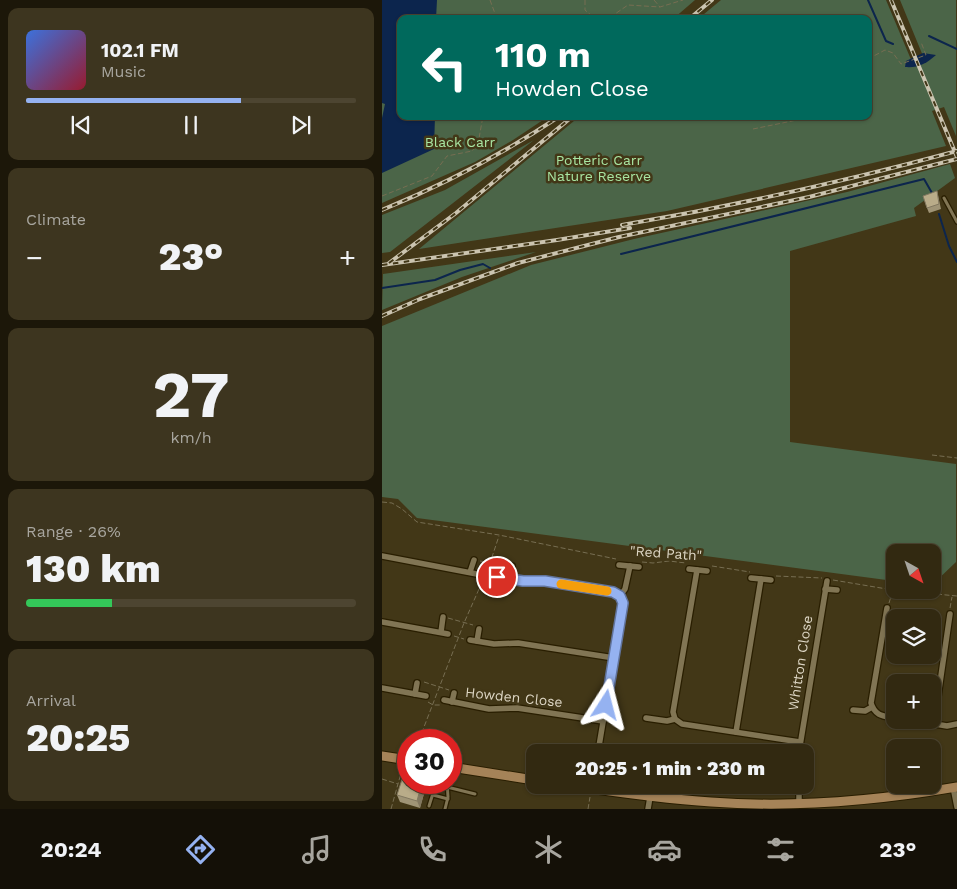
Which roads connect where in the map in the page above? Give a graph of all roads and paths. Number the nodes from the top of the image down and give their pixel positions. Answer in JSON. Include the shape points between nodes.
{"nodes":[{"id":1,"x":490,"y":0,"type":"edge"},
{"id":2,"x":586,"y":0,"type":"edge"},
{"id":3,"x":654,"y":0,"type":"edge"},
{"id":4,"x":683,"y":0,"type":"edge"},
{"id":5,"x":660,"y":7,"type":"junction"},
{"id":6,"x":496,"y":15,"type":"edge"},
{"id":7,"x":589,"y":15,"type":"edge"},
{"id":8,"x":613,"y":15,"type":"edge"},
{"id":9,"x":921,"y":42,"type":"dead end"},
{"id":10,"x":872,"y":56,"type":"edge"},
{"id":11,"x":483,"y":120,"type":"edge"},
{"id":12,"x":797,"y":120,"type":"edge"},
{"id":13,"x":753,"y":128,"type":"dead end"},
{"id":14,"x":382,"y":196,"type":"edge"},
{"id":15,"x":944,"y":198,"type":"dead end"},
{"id":16,"x":956,"y":222,"type":"edge"},
{"id":17,"x":932,"y":455,"type":"dead end"},
{"id":18,"x":956,"y":458,"type":"edge"},
{"id":19,"x":382,"y":502,"type":"edge"},
{"id":20,"x":499,"y":535,"type":"junction"},
{"id":21,"x":382,"y":556,"type":"edge"},
{"id":22,"x":474,"y":560,"type":"joint"},
{"id":23,"x":491,"y":562,"type":"junction"},
{"id":24,"x":621,"y":562,"type":"joint"},
{"id":25,"x":640,"y":564,"type":"joint"},
{"id":26,"x":512,"y":566,"type":"joint"},
{"id":27,"x":630,"y":566,"type":"junction"},
{"id":28,"x":689,"y":566,"type":"joint"},
{"id":29,"x":707,"y":568,"type":"joint"},
{"id":30,"x":697,"y":570,"type":"junction"},
{"id":31,"x":470,"y":572,"type":"junction"},
{"id":32,"x":482,"y":575,"type":"dead end"},
{"id":33,"x":753,"y":576,"type":"joint"},
{"id":34,"x":497,"y":577,"type":"dead end"},
{"id":35,"x":510,"y":578,"type":"junction"},
{"id":36,"x":772,"y":578,"type":"joint"},
{"id":37,"x":761,"y":579,"type":"junction"},
{"id":38,"x":826,"y":581,"type":"dead end"},
{"id":39,"x":825,"y":589,"type":"junction"},
{"id":40,"x":886,"y":589,"type":"edge"},
{"id":41,"x":838,"y":590,"type":"dead end"},
{"id":42,"x":941,"y":595,"type":"edge"},
{"id":43,"x":620,"y":596,"type":"junction"},
{"id":44,"x":952,"y":596,"type":"junction"},
{"id":45,"x":956,"y":596,"type":"edge"},
{"id":46,"x":890,"y":599,"type":"edge"},
{"id":47,"x":887,"y":608,"type":"joint"},
{"id":48,"x":950,"y":614,"type":"joint"},
{"id":49,"x":443,"y":616,"type":"joint"},
{"id":50,"x":382,"y":622,"type":"edge"},
{"id":51,"x":464,"y":623,"type":"junction"},
{"id":52,"x":884,"y":626,"type":"joint"},
{"id":53,"x":479,"y":629,"type":"joint"},
{"id":54,"x":440,"y":632,"type":"junction"},
{"id":55,"x":448,"y":634,"type":"joint"},
{"id":56,"x":458,"y":638,"type":"junction"},
{"id":57,"x":470,"y":640,"type":"joint"},
{"id":58,"x":477,"y":641,"type":"junction"},
{"id":59,"x":614,"y":658,"type":"junction"},
{"id":60,"x":941,"y":676,"type":"edge"},
{"id":61,"x":417,"y":683,"type":"joint"},
{"id":62,"x":440,"y":686,"type":"junction"},
{"id":63,"x":382,"y":688,"type":"edge"},
{"id":64,"x":454,"y":693,"type":"joint"},
{"id":65,"x":415,"y":694,"type":"junction"},
{"id":66,"x":426,"y":696,"type":"joint"},
{"id":67,"x":444,"y":700,"type":"joint"},
{"id":68,"x":452,"y":702,"type":"junction"},
{"id":69,"x":432,"y":705,"type":"junction"},
{"id":70,"x":872,"y":707,"type":"junction"},
{"id":71,"x":853,"y":710,"type":"dead end"},
{"id":72,"x":886,"y":716,"type":"edge"},
{"id":73,"x":646,"y":718,"type":"dead end"},
{"id":74,"x":675,"y":719,"type":"junction"},
{"id":75,"x":603,"y":721,"type":"junction"},
{"id":76,"x":956,"y":724,"type":"edge"},
{"id":77,"x":941,"y":725,"type":"edge"},
{"id":78,"x":423,"y":729,"type":"edge"},
{"id":79,"x":736,"y":732,"type":"junction"},
{"id":80,"x":800,"y":742,"type":"joint"},
{"id":81,"x":599,"y":744,"type":"edge"},
{"id":82,"x":382,"y":756,"type":"edge"},
{"id":83,"x":397,"y":758,"type":"edge"},
{"id":84,"x":462,"y":769,"type":"edge"},
{"id":85,"x":382,"y":779,"type":"edge"},
{"id":86,"x":526,"y":779,"type":"edge"},
{"id":87,"x":397,"y":783,"type":"edge"},
{"id":88,"x":955,"y":787,"type":"edge"},
{"id":89,"x":397,"y":790,"type":"edge"},
{"id":90,"x":462,"y":790,"type":"edge"},
{"id":91,"x":448,"y":794,"type":"edge"},
{"id":92,"x":475,"y":794,"type":"dead end"},
{"id":93,"x":591,"y":794,"type":"edge"},
{"id":94,"x":637,"y":794,"type":"edge"},
{"id":95,"x":799,"y":794,"type":"edge"},
{"id":96,"x":433,"y":795,"type":"joint"},
{"id":97,"x":650,"y":796,"type":"junction"},
{"id":98,"x":448,"y":799,"type":"junction"},
{"id":99,"x":799,"y":803,"type":"junction"},
{"id":100,"x":831,"y":805,"type":"edge"},
{"id":101,"x":429,"y":806,"type":"dead end"},
{"id":102,"x":956,"y":807,"type":"edge"},
{"id":103,"x":391,"y":809,"type":"edge"},
{"id":104,"x":445,"y":809,"type":"edge"},
{"id":105,"x":588,"y":809,"type":"edge"},
{"id":106,"x":648,"y":809,"type":"edge"}],
"edges":[{"from":1,"to":6,"type":"path"},
{"from":2,"to":7,"type":"path","via":[[585,10]]},
{"from":3,"to":5,"type":"path"},
{"from":4,"to":5,"type":"path"},
{"from":5,"to":8,"type":"path","via":[[628,5]]},
{"from":9,"to":10,"type":"path","via":[[926,55],[901,64],[893,53],[885,50]]},
{"from":11,"to":14,"type":"path","via":[[478,144],[472,151],[447,156],[432,176]]},
{"from":12,"to":13,"type":"path"},
{"from":15,"to":16,"type":"lane"},
{"from":17,"to":18,"type":"path"},
{"from":19,"to":20,"type":"path","name":"\"Red Path\"","via":[[392,503],[417,522]]},
{"from":20,"to":23,"type":"path"},
{"from":20,"to":24,"type":"path","name":"\"Red Path\""},
{"from":21,"to":31,"type":"street"},
{"from":22,"to":23,"type":"path"},
{"from":22,"to":31,"type":"street"},
{"from":23,"to":26,"type":"path"},
{"from":23,"to":51,"type":"path"},
{"from":24,"to":27,"type":"street"},
{"from":25,"to":27,"type":"street"},
{"from":25,"to":28,"type":"path","name":"\"Red Path\"","via":[[669,561]]},
{"from":26,"to":35,"type":"street"},
{"from":27,"to":43,"type":"street","via":[[625,589]]},
{"from":28,"to":30,"type":"street"},
{"from":29,"to":30,"type":"street"},
{"from":29,"to":33,"type":"path","name":"\"Red Path\""},
{"from":30,"to":74,"type":"street","via":[[673,712]]},
{"from":31,"to":32,"type":"street"},
{"from":33,"to":37,"type":"street"},
{"from":34,"to":35,"type":"street"},
{"from":35,"to":43,"type":"street","via":[[613,592]]},
{"from":36,"to":37,"type":"street"},
{"from":36,"to":40,"type":"path","via":[[823,578]]},
{"from":37,"to":79,"type":"street"},
{"from":38,"to":39,"type":"street","name":"Whitton Close"},
{"from":39,"to":41,"type":"street"},
{"from":39,"to":80,"type":"street","name":"Whitton Close"},
{"from":42,"to":44,"type":"path"},
{"from":43,"to":59,"type":"street","via":[[623,603]]},
{"from":44,"to":45,"type":"path"},
{"from":44,"to":48,"type":"path"},
{"from":46,"to":47,"type":"path"},
{"from":47,"to":52,"type":"street"},
{"from":48,"to":60,"type":"street"},
{"from":49,"to":51,"type":"path"},
{"from":49,"to":54,"type":"street"},
{"from":50,"to":54,"type":"street"},
{"from":51,"to":53,"type":"path"},
{"from":51,"to":56,"type":"path"},
{"from":52,"to":70,"type":"street"},
{"from":53,"to":58,"type":"street"},
{"from":54,"to":55,"type":"street"},
{"from":55,"to":56,"type":"path"},
{"from":56,"to":57,"type":"path"},
{"from":56,"to":62,"type":"path"},
{"from":57,"to":58,"type":"street"},
{"from":58,"to":59,"type":"street","via":[[518,643]]},
{"from":59,"to":75,"type":"street"},
{"from":61,"to":62,"type":"path","via":[[419,680]]},
{"from":61,"to":65,"type":"street"},
{"from":62,"to":64,"type":"path"},
{"from":62,"to":69,"type":"path"},
{"from":63,"to":65,"type":"street"},
{"from":64,"to":68,"type":"street","name":"Howden Close"},
{"from":65,"to":66,"type":"street"},
{"from":66,"to":69,"type":"path","via":[[425,700]]},
{"from":67,"to":68,"type":"street","name":"Howden Close"},
{"from":67,"to":69,"type":"path","via":[[442,705]]},
{"from":68,"to":75,"type":"street","name":"Howden Close"},
{"from":69,"to":78,"type":"path"},
{"from":70,"to":71,"type":"street","via":[[865,711]]},
{"from":70,"to":72,"type":"street","via":[[878,714]]},
{"from":73,"to":74,"type":"street","via":[[667,722]]},
{"from":74,"to":79,"type":"street","via":[[682,724]]},
{"from":75,"to":81,"type":"street"},
{"from":76,"to":77,"type":"street"},
{"from":79,"to":80,"type":"street"},
{"from":82,"to":83,"type":"street"},
{"from":84,"to":86,"type":"street"},
{"from":85,"to":87,"type":"path"},
{"from":88,"to":100,"type":"street"},
{"from":88,"to":102,"type":"street"},
{"from":89,"to":103,"type":"path"},
{"from":90,"to":92,"type":"lane"},
{"from":91,"to":98,"type":"lane"},
{"from":93,"to":105,"type":"path"},
{"from":94,"to":97,"type":"street"},
{"from":95,"to":99,"type":"street"},
{"from":96,"to":98,"type":"lane"},
{"from":96,"to":101,"type":"lane"},
{"from":97,"to":99,"type":"street","via":[[712,802]]},
{"from":97,"to":106,"type":"street"},
{"from":98,"to":104,"type":"lane"},
{"from":99,"to":100,"type":"street"}]}
